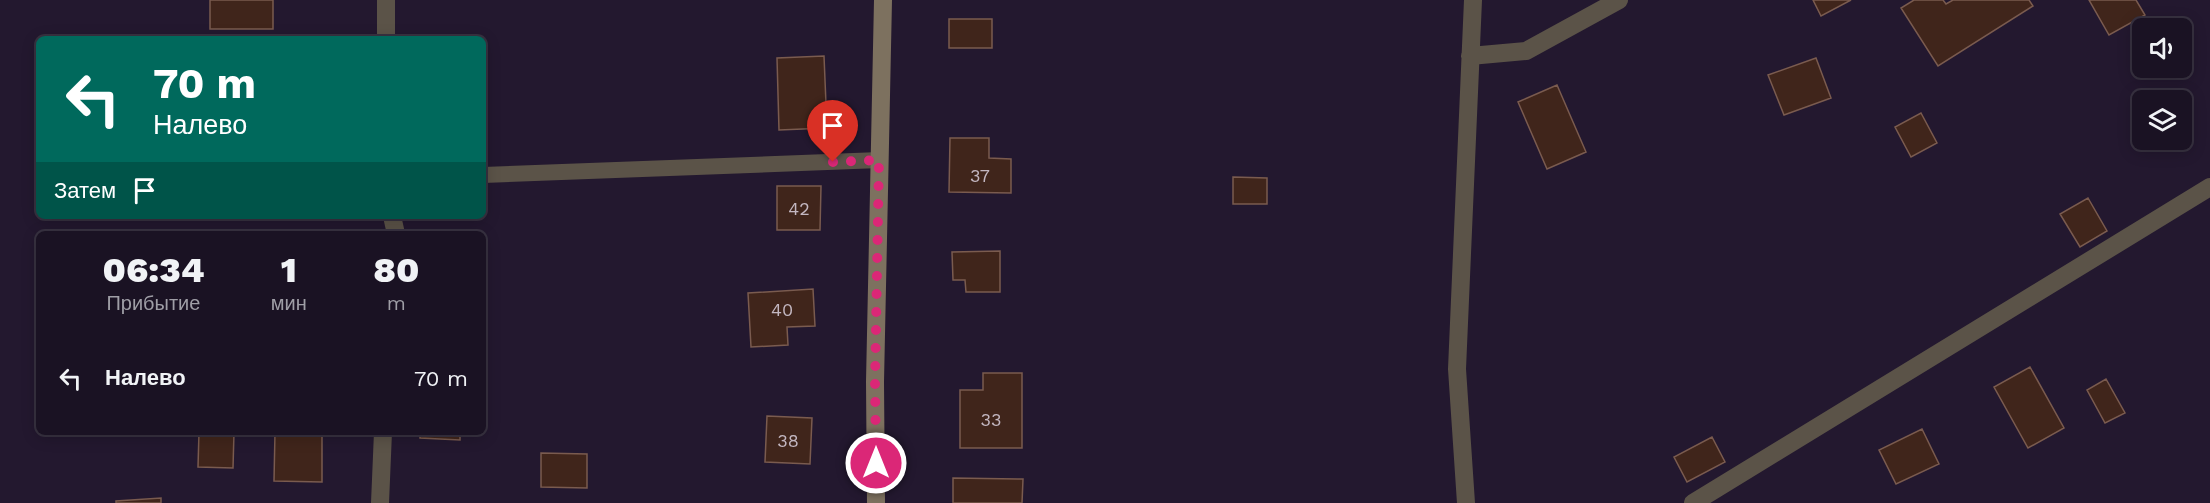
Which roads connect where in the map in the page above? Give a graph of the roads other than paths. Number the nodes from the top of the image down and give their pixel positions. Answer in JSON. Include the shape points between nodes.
{"nodes":[{"id":1,"x":386,"y":0,"type":"edge"},
{"id":2,"x":883,"y":0,"type":"edge"},
{"id":3,"x":1473,"y":0,"type":"edge"},
{"id":4,"x":1619,"y":0,"type":"edge"},
{"id":5,"x":386,"y":36,"type":"edge"},
{"id":6,"x":1470,"y":56,"type":"junction"},
{"id":7,"x":879,"y":160,"type":"junction"},
{"id":8,"x":486,"y":175,"type":"edge"},
{"id":9,"x":2210,"y":187,"type":"edge"},
{"id":10,"x":383,"y":435,"type":"edge"},
{"id":11,"x":380,"y":503,"type":"edge"},
{"id":12,"x":876,"y":503,"type":"edge"},
{"id":13,"x":1466,"y":503,"type":"edge"},
{"id":14,"x":1693,"y":503,"type":"edge"}],
"edges":[{"from":1,"to":5,"type":"street"},
{"from":2,"to":7,"type":"street"},
{"from":3,"to":6,"type":"street"},
{"from":4,"to":6,"type":"street","via":[[1526,51]]},
{"from":6,"to":13,"type":"street","via":[[1457,369]]},
{"from":7,"to":8,"type":"lane"},
{"from":7,"to":12,"type":"street"},
{"from":9,"to":14,"type":"street"},
{"from":10,"to":11,"type":"street"}]}
